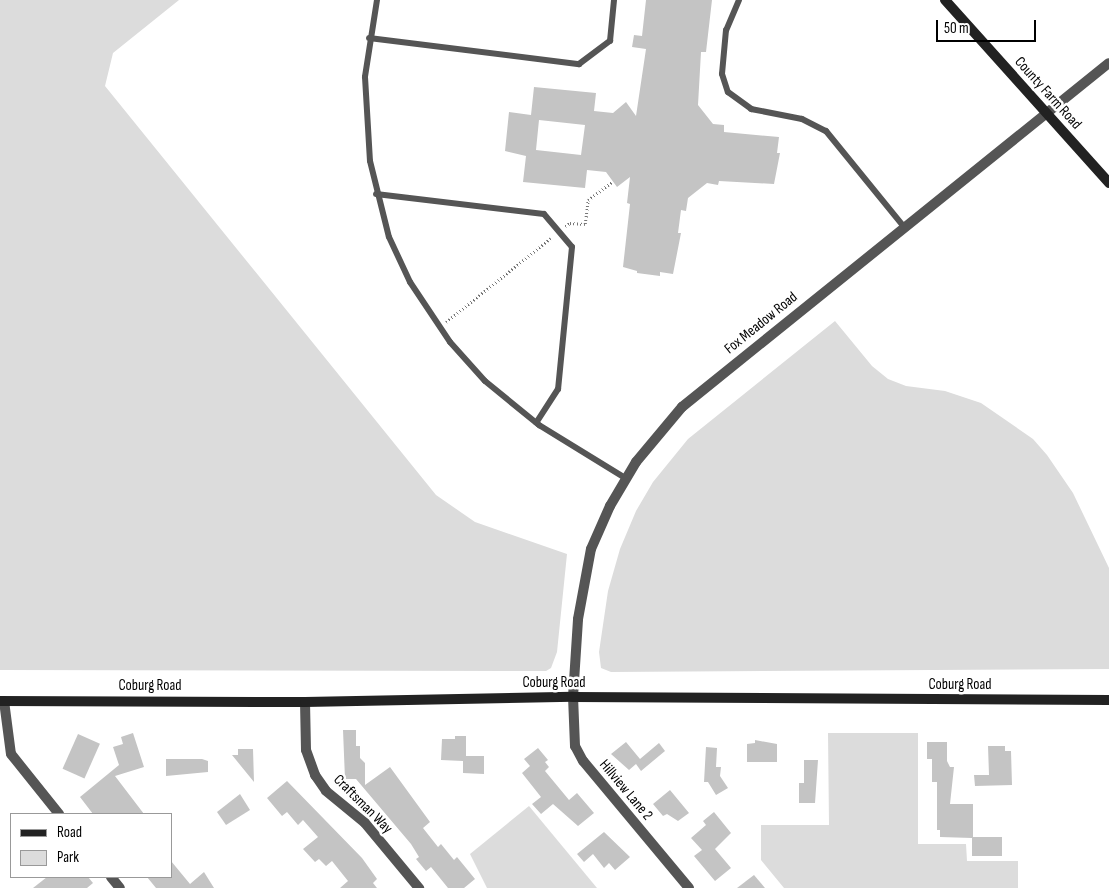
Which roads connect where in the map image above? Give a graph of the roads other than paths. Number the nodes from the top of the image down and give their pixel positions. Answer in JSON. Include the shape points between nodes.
{"nodes":[{"id":1,"x":377,"y":0,"type":"edge"},
{"id":2,"x":614,"y":0,"type":"edge"},
{"id":3,"x":739,"y":0,"type":"edge"},
{"id":4,"x":945,"y":0,"type":"edge"},
{"id":5,"x":369,"y":38,"type":"junction"},
{"id":6,"x":1109,"y":63,"type":"edge"},
{"id":7,"x":1046,"y":113,"type":"junction"},
{"id":8,"x":1109,"y":183,"type":"edge"},
{"id":9,"x":376,"y":194,"type":"junction"},
{"id":10,"x":904,"y":227,"type":"junction"},
{"id":11,"x":536,"y":423,"type":"junction"},
{"id":12,"x":625,"y":478,"type":"junction"},
{"id":13,"x":573,"y":697,"type":"junction"},
{"id":14,"x":1109,"y":700,"type":"edge"},
{"id":15,"x":2,"y":701,"type":"edge"},
{"id":16,"x":305,"y":702,"type":"junction"},
{"id":17,"x":58,"y":813,"type":"edge"},
{"id":18,"x":112,"y":878,"type":"edge"},
{"id":19,"x":120,"y":888,"type":"edge"},
{"id":20,"x":419,"y":888,"type":"edge"},
{"id":21,"x":689,"y":888,"type":"edge"}],
"edges":[{"from":1,"to":5,"type":"lane"},
{"from":2,"to":5,"type":"lane","via":[[610,41],[579,64]]},
{"from":3,"to":10,"type":"lane","via":[[726,30],[722,74],[728,92],[751,108],[802,119],[826,131]]},
{"from":4,"to":7,"type":"main road","name":"County Farm Road"},
{"from":5,"to":9,"type":"lane","via":[[365,112]]},
{"from":6,"to":7,"type":"street","name":"Fox Meadow Road"},
{"from":7,"to":8,"type":"main road","name":"County Farm Road"},
{"from":7,"to":10,"type":"street","name":"Fox Meadow Road"},
{"from":9,"to":11,"type":"lane","via":[[401,265],[438,327],[485,381]]},
{"from":9,"to":11,"type":"lane","via":[[544,214],[560,231],[574,252],[563,355],[557,394]]},
{"from":10,"to":12,"type":"street","name":"Fox Meadow Road","via":[[682,407]]},
{"from":11,"to":12,"type":"lane"},
{"from":12,"to":13,"type":"street","name":"Fox Meadow Road","via":[[599,530],[585,575],[578,619]]},
{"from":13,"to":14,"type":"main road","name":"Coburg Road"},
{"from":13,"to":16,"type":"main road","name":"Coburg Road"},
{"from":13,"to":21,"type":"street","name":"Hillview Lane 2","via":[[575,746],[579,756]]},
{"from":15,"to":16,"type":"main road","name":"Coburg Road"},
{"from":15,"to":17,"type":"street","via":[[12,754]]},
{"from":16,"to":20,"type":"street","name":"Craftsman Way","via":[[306,750],[315,775],[326,791],[365,823]]},
{"from":18,"to":19,"type":"street"}]}
